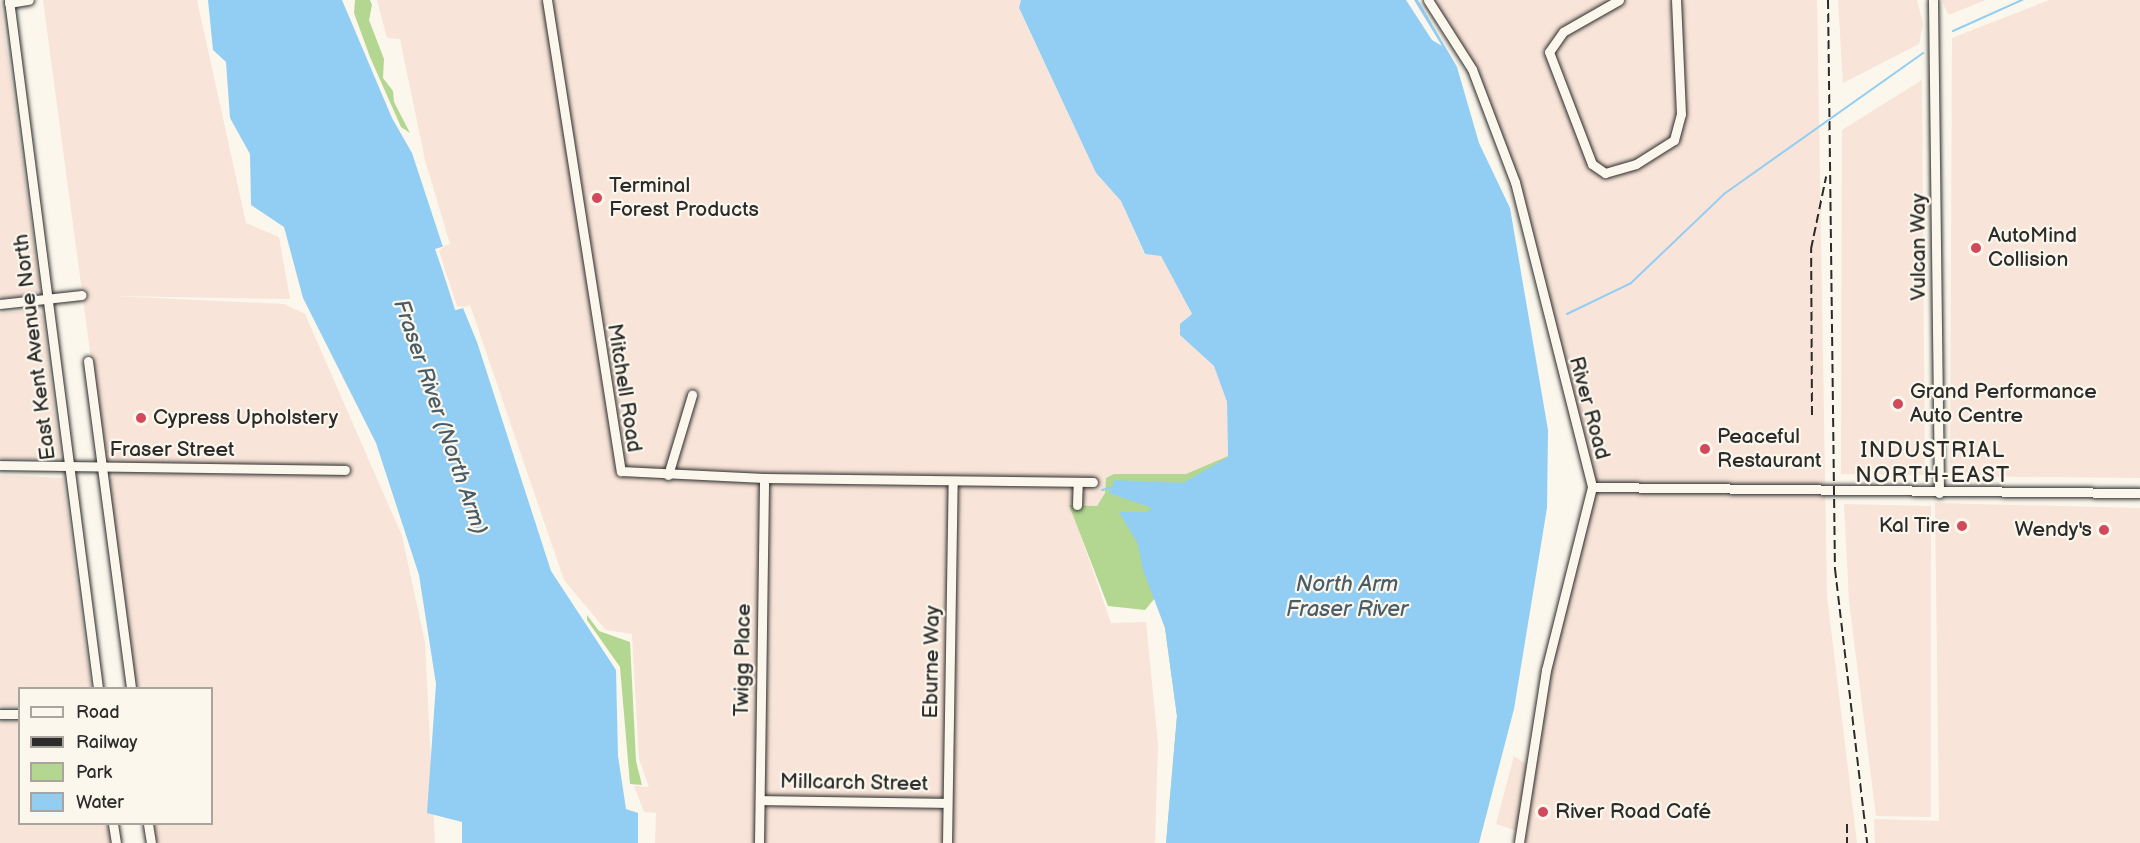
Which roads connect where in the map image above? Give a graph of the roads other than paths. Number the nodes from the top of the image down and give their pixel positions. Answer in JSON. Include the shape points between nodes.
{"nodes":[{"id":1,"x":29,"y":0,"type":"edge"},
{"id":2,"x":547,"y":0,"type":"edge"},
{"id":3,"x":1428,"y":0,"type":"edge"},
{"id":4,"x":1619,"y":0,"type":"edge"},
{"id":5,"x":1676,"y":0,"type":"edge"},
{"id":6,"x":1933,"y":0,"type":"edge"},
{"id":7,"x":9,"y":2,"type":"edge"},
{"id":8,"x":82,"y":295,"type":"dead end"},
{"id":9,"x":48,"y":300,"type":"junction"},
{"id":10,"x":0,"y":304,"type":"edge"},
{"id":11,"x":88,"y":361,"type":"dead end"},
{"id":12,"x":692,"y":395,"type":"dead end"},
{"id":13,"x":0,"y":465,"type":"edge"},
{"id":14,"x":67,"y":467,"type":"junction"},
{"id":15,"x":101,"y":468,"type":"junction"},
{"id":16,"x":345,"y":470,"type":"dead end"},
{"id":17,"x":668,"y":475,"type":"junction"},
{"id":18,"x":765,"y":478,"type":"junction"},
{"id":19,"x":952,"y":481,"type":"junction"},
{"id":20,"x":1078,"y":482,"type":"junction"},
{"id":21,"x":1094,"y":482,"type":"dead end"},
{"id":22,"x":1592,"y":487,"type":"junction"},
{"id":23,"x":1939,"y":493,"type":"junction"},
{"id":24,"x":2140,"y":493,"type":"edge"},
{"id":25,"x":1077,"y":505,"type":"dead end"},
{"id":26,"x":98,"y":687,"type":"edge"},
{"id":27,"x":131,"y":687,"type":"edge"},
{"id":28,"x":0,"y":714,"type":"edge"},
{"id":29,"x":18,"y":714,"type":"edge"},
{"id":30,"x":760,"y":800,"type":"junction"},
{"id":31,"x":947,"y":803,"type":"junction"},
{"id":32,"x":113,"y":825,"type":"edge"},
{"id":33,"x":148,"y":825,"type":"edge"},
{"id":34,"x":116,"y":843,"type":"edge"},
{"id":35,"x":151,"y":843,"type":"edge"},
{"id":36,"x":759,"y":843,"type":"edge"},
{"id":37,"x":947,"y":843,"type":"edge"},
{"id":38,"x":1519,"y":843,"type":"edge"}],
"edges":[{"from":1,"to":7,"type":"street"},
{"from":2,"to":17,"type":"street","name":"Mitchell Road","via":[[616,458],[621,471]]},
{"from":3,"to":22,"type":"street","name":"River Road","via":[[1472,69],[1515,182]]},
{"from":4,"to":5,"type":"street","via":[[1563,32],[1549,52],[1592,164],[1605,173],[1636,164],[1674,140],[1681,114]]},
{"from":6,"to":23,"type":"street","name":"Vulcan Way"},
{"from":7,"to":9,"type":"street","name":"East Kent Avenue North"},
{"from":8,"to":9,"type":"street"},
{"from":9,"to":10,"type":"street"},
{"from":9,"to":14,"type":"street","name":"East Kent Avenue North"},
{"from":11,"to":15,"type":"street"},
{"from":12,"to":17,"type":"street"},
{"from":13,"to":14,"type":"street","name":"Fraser Street"},
{"from":14,"to":15,"type":"street","name":"Fraser Street"},
{"from":14,"to":26,"type":"street","name":"East Kent Avenue North"},
{"from":15,"to":16,"type":"street","name":"Fraser Street"},
{"from":15,"to":27,"type":"street"},
{"from":17,"to":18,"type":"street","name":"Mitchell Road"},
{"from":18,"to":19,"type":"street","name":"Mitchell Road"},
{"from":18,"to":30,"type":"street","name":"Twigg Place"},
{"from":19,"to":20,"type":"street","name":"Mitchell Road"},
{"from":19,"to":31,"type":"street","name":"Eburne Way"},
{"from":20,"to":21,"type":"street","name":"Mitchell Road"},
{"from":20,"to":25,"type":"street"},
{"from":22,"to":23,"type":"street"},
{"from":22,"to":38,"type":"street","name":"River Road","via":[[1546,670]]},
{"from":23,"to":24,"type":"street"},
{"from":28,"to":29,"type":"street"},
{"from":30,"to":31,"type":"street","name":"Millcarch Street"},
{"from":30,"to":36,"type":"street","name":"Twigg Place"},
{"from":31,"to":37,"type":"street","name":"Eburne Way"},
{"from":32,"to":34,"type":"street"},
{"from":33,"to":35,"type":"street"}]}
